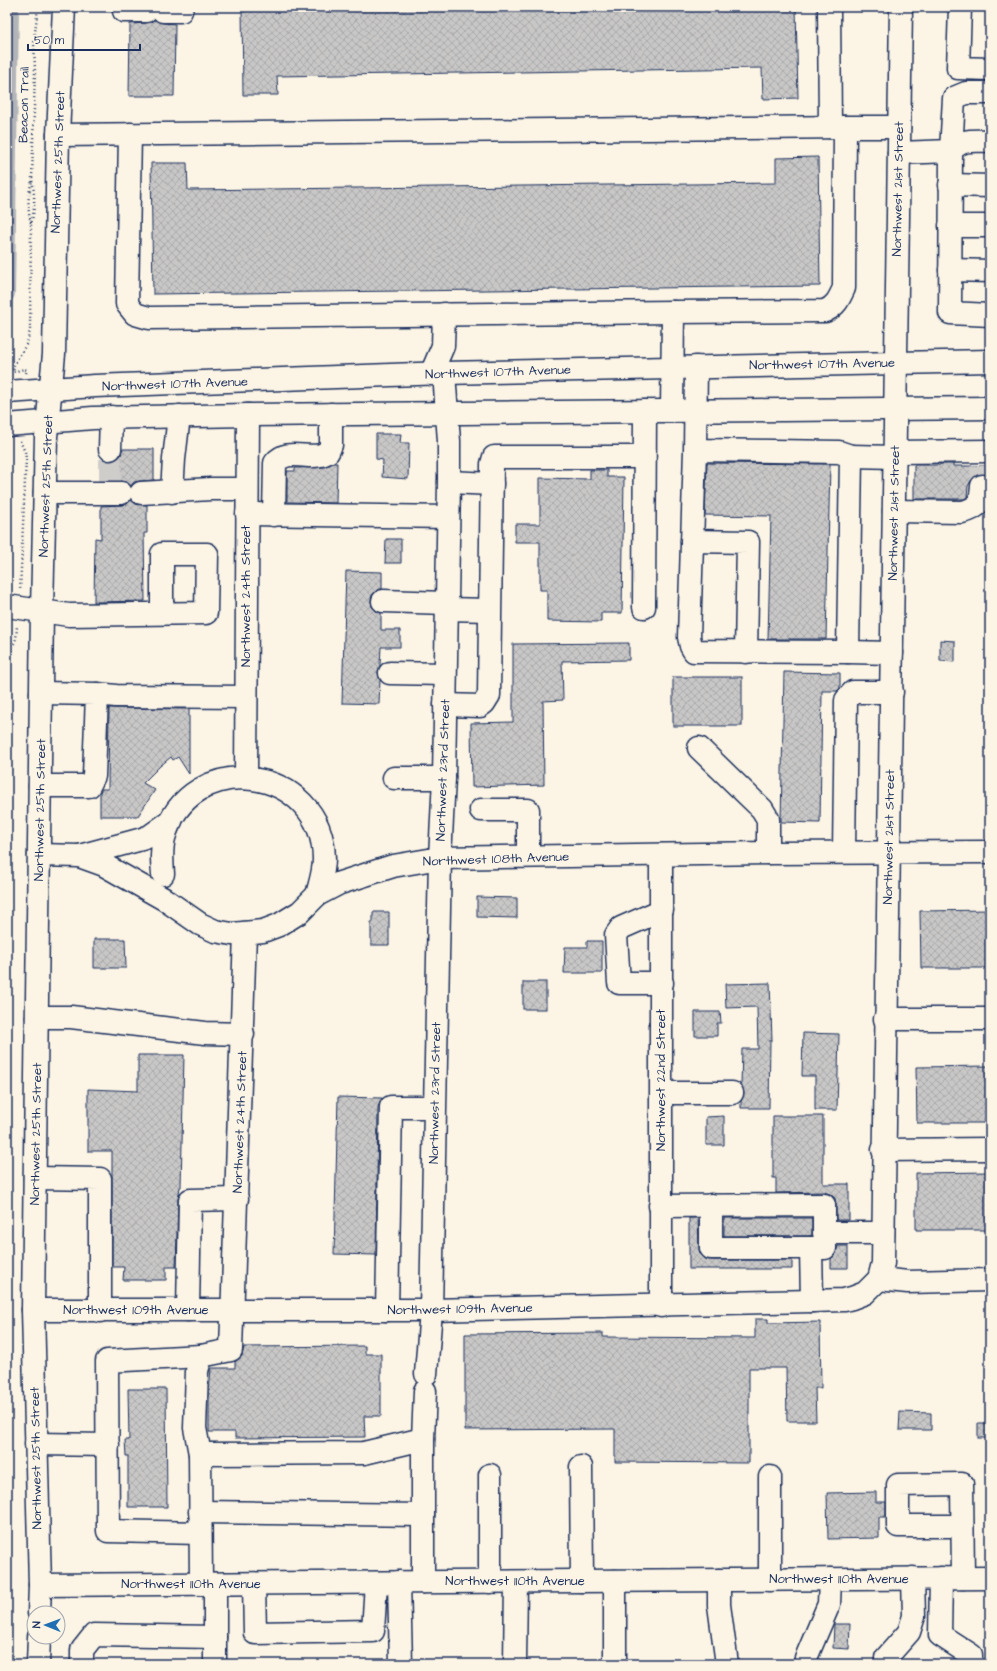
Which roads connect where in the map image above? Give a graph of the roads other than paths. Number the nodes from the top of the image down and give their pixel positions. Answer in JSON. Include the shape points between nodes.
{"nodes":[{"id":1,"x":64,"y":7,"type":"edge"},
{"id":2,"x":124,"y":7,"type":"edge"},
{"id":3,"x":829,"y":7,"type":"edge"},
{"id":4,"x":901,"y":7,"type":"edge"},
{"id":5,"x":960,"y":7,"type":"edge"},
{"id":6,"x":163,"y":9,"type":"edge"},
{"id":7,"x":990,"y":69,"type":"edge"},
{"id":8,"x":990,"y":93,"type":"edge"},
{"id":9,"x":838,"y":127,"type":"junction"},
{"id":10,"x":899,"y":128,"type":"junction"},
{"id":11,"x":130,"y":134,"type":"junction"},
{"id":12,"x":58,"y":135,"type":"junction"},
{"id":13,"x":990,"y":141,"type":"edge"},
{"id":14,"x":951,"y":151,"type":"junction"},
{"id":15,"x":899,"y":154,"type":"junction"},
{"id":16,"x":950,"y":185,"type":"junction"},
{"id":17,"x":990,"y":186,"type":"edge"},
{"id":18,"x":950,"y":226,"type":"junction"},
{"id":19,"x":990,"y":226,"type":"edge"},
{"id":20,"x":950,"y":270,"type":"junction"},
{"id":21,"x":990,"y":270,"type":"edge"},
{"id":22,"x":673,"y":312,"type":"junction"},
{"id":23,"x":444,"y":314,"type":"junction"},
{"id":24,"x":990,"y":314,"type":"edge"},
{"id":25,"x":990,"y":361,"type":"edge"},
{"id":26,"x":896,"y":363,"type":"junction"},
{"id":27,"x":696,"y":367,"type":"junction"},
{"id":28,"x":673,"y":368,"type":"junction"},
{"id":29,"x":438,"y":374,"type":"junction"},
{"id":30,"x":51,"y":389,"type":"junction"},
{"id":31,"x":7,"y":392,"type":"edge"},
{"id":32,"x":990,"y":408,"type":"edge"},
{"id":33,"x":896,"y":409,"type":"junction"},
{"id":34,"x":645,"y":411,"type":"junction"},
{"id":35,"x":672,"y":411,"type":"junction"},
{"id":36,"x":696,"y":411,"type":"junction"},
{"id":37,"x":447,"y":413,"type":"junction"},
{"id":38,"x":331,"y":414,"type":"junction"},
{"id":39,"x":248,"y":415,"type":"junction"},
{"id":40,"x":179,"y":416,"type":"junction"},
{"id":41,"x":111,"y":417,"type":"junction"},
{"id":42,"x":48,"y":420,"type":"junction"},
{"id":43,"x":12,"y":432,"type":"edge"},
{"id":44,"x":110,"y":449,"type":"tunnel mouth"},
{"id":45,"x":695,"y":450,"type":"junction"},
{"id":46,"x":895,"y":454,"type":"junction"},
{"id":47,"x":644,"y":456,"type":"junction"},
{"id":48,"x":851,"y":456,"type":"junction"},
{"id":49,"x":984,"y":464,"type":"edge"},
{"id":50,"x":449,"y":482,"type":"junction"},
{"id":51,"x":492,"y":484,"type":"junction"},
{"id":52,"x":247,"y":489,"type":"junction"},
{"id":53,"x":172,"y":492,"type":"junction"},
{"id":54,"x":45,"y":493,"type":"junction"},
{"id":55,"x":894,"y":511,"type":"junction"},
{"id":56,"x":247,"y":514,"type":"junction"},
{"id":57,"x":274,"y":515,"type":"junction"},
{"id":58,"x":448,"y":517,"type":"junction"},
{"id":59,"x":692,"y":541,"type":"junction"},
{"id":60,"x":383,"y":601,"type":"dead end"},
{"id":61,"x":446,"y":606,"type":"junction"},
{"id":62,"x":15,"y":607,"type":"edge"},
{"id":63,"x":644,"y":607,"type":"dead end"},
{"id":64,"x":42,"y":610,"type":"junction"},
{"id":65,"x":489,"y":610,"type":"junction"},
{"id":66,"x":162,"y":612,"type":"dead end"},
{"id":67,"x":746,"y":652,"type":"junction"},
{"id":68,"x":848,"y":652,"type":"junction"},
{"id":69,"x":892,"y":653,"type":"junction"},
{"id":70,"x":390,"y":673,"type":"dead end"},
{"id":71,"x":445,"y":674,"type":"junction"},
{"id":72,"x":892,"y":692,"type":"junction"},
{"id":73,"x":42,"y":693,"type":"junction"},
{"id":74,"x":97,"y":694,"type":"junction"},
{"id":75,"x":246,"y":697,"type":"junction"},
{"id":76,"x":445,"y":705,"type":"junction"},
{"id":77,"x":699,"y":748,"type":"dead end"},
{"id":78,"x":246,"y":778,"type":"junction"},
{"id":79,"x":394,"y":778,"type":"dead end"},
{"id":80,"x":444,"y":778,"type":"junction"},
{"id":81,"x":40,"y":786,"type":"junction"},
{"id":82,"x":481,"y":810,"type":"dead end"},
{"id":83,"x":171,"y":821,"type":"junction"},
{"id":84,"x":844,"y":852,"type":"junction"},
{"id":85,"x":990,"y":852,"type":"edge"},
{"id":86,"x":768,"y":853,"type":"junction"},
{"id":87,"x":889,"y":853,"type":"junction"},
{"id":88,"x":661,"y":854,"type":"junction"},
{"id":89,"x":39,"y":855,"type":"junction"},
{"id":90,"x":79,"y":856,"type":"junction"},
{"id":91,"x":528,"y":856,"type":"junction"},
{"id":92,"x":440,"y":858,"type":"junction"},
{"id":93,"x":163,"y":874,"type":"dead end"},
{"id":94,"x":317,"y":895,"type":"junction"},
{"id":95,"x":662,"y":910,"type":"junction"},
{"id":96,"x":245,"y":933,"type":"junction"},
{"id":97,"x":662,"y":984,"type":"junction"},
{"id":98,"x":37,"y":1016,"type":"junction"},
{"id":99,"x":990,"y":1019,"type":"edge"},
{"id":100,"x":885,"y":1020,"type":"junction"},
{"id":101,"x":243,"y":1034,"type":"junction"},
{"id":102,"x":662,"y":1093,"type":"junction"},
{"id":103,"x":732,"y":1093,"type":"dead end"},
{"id":104,"x":434,"y":1107,"type":"junction"},
{"id":105,"x":990,"y":1149,"type":"edge"},
{"id":106,"x":883,"y":1150,"type":"junction"},
{"id":107,"x":35,"y":1178,"type":"junction"},
{"id":108,"x":237,"y":1199,"type":"junction"},
{"id":109,"x":711,"y":1205,"type":"junction"},
{"id":110,"x":660,"y":1206,"type":"junction"},
{"id":111,"x":883,"y":1233,"type":"junction"},
{"id":112,"x":818,"y":1240,"type":"junction"},
{"id":113,"x":879,"y":1279,"type":"junction"},
{"id":114,"x":990,"y":1280,"type":"edge"},
{"id":115,"x":812,"y":1302,"type":"junction"},
{"id":116,"x":661,"y":1306,"type":"junction"},
{"id":117,"x":33,"y":1310,"type":"junction"},
{"id":118,"x":188,"y":1310,"type":"junction"},
{"id":119,"x":233,"y":1310,"type":"junction"},
{"id":120,"x":387,"y":1310,"type":"junction"},
{"id":121,"x":431,"y":1310,"type":"junction"},
{"id":122,"x":100,"y":1311,"type":"junction"},
{"id":123,"x":201,"y":1356,"type":"junction"},
{"id":124,"x":423,"y":1439,"type":"junction"},
{"id":125,"x":36,"y":1444,"type":"junction"},
{"id":126,"x":108,"y":1446,"type":"junction"},
{"id":127,"x":200,"y":1454,"type":"junction"},
{"id":128,"x":581,"y":1467,"type":"dead end"},
{"id":129,"x":490,"y":1475,"type":"dead end"},
{"id":130,"x":770,"y":1478,"type":"dead end"},
{"id":131,"x":200,"y":1512,"type":"junction"},
{"id":132,"x":423,"y":1515,"type":"junction"},
{"id":133,"x":962,"y":1526,"type":"junction"},
{"id":134,"x":200,"y":1534,"type":"junction"},
{"id":135,"x":913,"y":1578,"type":"junction"},
{"id":136,"x":941,"y":1578,"type":"junction"},
{"id":137,"x":963,"y":1578,"type":"junction"},
{"id":138,"x":990,"y":1578,"type":"edge"},
{"id":139,"x":830,"y":1579,"type":"junction"},
{"id":140,"x":719,"y":1580,"type":"junction"},
{"id":141,"x":770,"y":1580,"type":"junction"},
{"id":142,"x":582,"y":1581,"type":"junction"},
{"id":143,"x":615,"y":1581,"type":"junction"},
{"id":144,"x":376,"y":1582,"type":"junction"},
{"id":145,"x":399,"y":1582,"type":"junction"},
{"id":146,"x":423,"y":1582,"type":"junction"},
{"id":147,"x":490,"y":1582,"type":"junction"},
{"id":148,"x":516,"y":1582,"type":"junction"},
{"id":149,"x":208,"y":1584,"type":"junction"},
{"id":150,"x":254,"y":1584,"type":"junction"},
{"id":151,"x":40,"y":1585,"type":"junction"},
{"id":152,"x":39,"y":1605,"type":"edge"},
{"id":153,"x":215,"y":1637,"type":"junction"},
{"id":154,"x":38,"y":1645,"type":"edge"},
{"id":155,"x":38,"y":1664,"type":"edge"},
{"id":156,"x":82,"y":1664,"type":"edge"},
{"id":157,"x":215,"y":1664,"type":"edge"},
{"id":158,"x":401,"y":1664,"type":"edge"},
{"id":159,"x":515,"y":1664,"type":"edge"},
{"id":160,"x":614,"y":1664,"type":"edge"},
{"id":161,"x":727,"y":1664,"type":"edge"},
{"id":162,"x":805,"y":1664,"type":"edge"},
{"id":163,"x":886,"y":1664,"type":"edge"},
{"id":164,"x":971,"y":1664,"type":"edge"}],
"edges":[{"from":1,"to":12,"type":"street","name":"Northwest 25th Street"},
{"from":2,"to":6,"type":"street","via":[[124,11]]},
{"from":3,"to":9,"type":"street"},
{"from":4,"to":10,"type":"street","name":"Northwest 21st Street"},
{"from":5,"to":7,"type":"street","via":[[958,68]]},
{"from":8,"to":14,"type":"street","via":[[966,92],[954,98]]},
{"from":9,"to":10,"type":"street"},
{"from":9,"to":11,"type":"street"},
{"from":9,"to":22,"type":"street","via":[[844,288],[840,299],[833,307],[825,311]]},
{"from":10,"to":15,"type":"street","name":"Northwest 21st Street"},
{"from":11,"to":12,"type":"street"},
{"from":11,"to":23,"type":"street","via":[[127,304],[135,314],[149,318]]},
{"from":12,"to":30,"type":"street","name":"Northwest 25th Street","via":[[54,354]]},
{"from":13,"to":14,"type":"street","via":[[964,140]]},
{"from":14,"to":15,"type":"street"},
{"from":14,"to":16,"type":"street"},
{"from":15,"to":26,"type":"street","name":"Northwest 21st Street"},
{"from":16,"to":17,"type":"street"},
{"from":16,"to":18,"type":"street"},
{"from":18,"to":19,"type":"street"},
{"from":18,"to":20,"type":"street"},
{"from":20,"to":21,"type":"street"},
{"from":20,"to":24,"type":"street","via":[[950,313]]},
{"from":22,"to":23,"type":"street"},
{"from":22,"to":28,"type":"street"},
{"from":23,"to":29,"type":"street","via":[[443,346]]},
{"from":25,"to":26,"type":"street","name":"Northwest 107th Avenue"},
{"from":26,"to":27,"type":"street","name":"Northwest 107th Avenue"},
{"from":26,"to":33,"type":"street","name":"Northwest 21st Street"},
{"from":27,"to":28,"type":"street","name":"Northwest 107th Avenue"},
{"from":27,"to":36,"type":"street"},
{"from":28,"to":29,"type":"street","name":"Northwest 107th Avenue"},
{"from":28,"to":35,"type":"street"},
{"from":29,"to":30,"type":"street","name":"Northwest 107th Avenue"},
{"from":29,"to":37,"type":"street","name":"Northwest 23rd Street"},
{"from":30,"to":31,"type":"street","name":"Northwest 107th Avenue"},
{"from":30,"to":42,"type":"street","name":"Northwest 25th Street"},
{"from":32,"to":33,"type":"street"},
{"from":33,"to":36,"type":"street"},
{"from":33,"to":46,"type":"street","name":"Northwest 21st Street"},
{"from":34,"to":35,"type":"street"},
{"from":34,"to":37,"type":"street"},
{"from":34,"to":47,"type":"street"},
{"from":35,"to":36,"type":"street"},
{"from":36,"to":45,"type":"street"},
{"from":37,"to":38,"type":"street"},
{"from":37,"to":50,"type":"street","name":"Northwest 23rd Street"},
{"from":38,"to":39,"type":"street"},
{"from":38,"to":57,"type":"street","via":[[331,445],[328,452],[320,455],[286,455],[275,463]]},
{"from":39,"to":40,"type":"street"},
{"from":39,"to":52,"type":"street","name":"Northwest 24th Street"},
{"from":40,"to":41,"type":"street"},
{"from":40,"to":53,"type":"street"},
{"from":41,"to":42,"type":"street"},
{"from":41,"to":44,"type":"street"},
{"from":42,"to":43,"type":"street"},
{"from":42,"to":54,"type":"street","name":"Northwest 25th Street"},
{"from":45,"to":48,"type":"street","via":[[839,452]]},
{"from":45,"to":59,"type":"street"},
{"from":46,"to":48,"type":"street"},
{"from":46,"to":49,"type":"street"},
{"from":46,"to":55,"type":"street","name":"Northwest 21st Street"},
{"from":47,"to":51,"type":"street","via":[[496,456],[492,459]]},
{"from":47,"to":63,"type":"street"},
{"from":48,"to":68,"type":"street"},
{"from":49,"to":55,"type":"street","via":[[980,500],[971,510]]},
{"from":50,"to":51,"type":"street"},
{"from":50,"to":58,"type":"street","name":"Northwest 23rd Street"},
{"from":51,"to":65,"type":"street"},
{"from":52,"to":53,"type":"street"},
{"from":52,"to":56,"type":"street","name":"Northwest 24th Street"},
{"from":53,"to":54,"type":"street","via":[[120,490]]},
{"from":54,"to":64,"type":"street","name":"Northwest 25th Street"},
{"from":55,"to":69,"type":"street","name":"Northwest 21st Street"},
{"from":56,"to":57,"type":"street"},
{"from":56,"to":75,"type":"street","name":"Northwest 24th Street"},
{"from":57,"to":58,"type":"street"},
{"from":58,"to":61,"type":"street","name":"Northwest 23rd Street"},
{"from":59,"to":67,"type":"street","via":[[689,637],[691,646],[694,650]]},
{"from":59,"to":67,"type":"street","via":[[748,542]]},
{"from":60,"to":61,"type":"street"},
{"from":61,"to":65,"type":"street"},
{"from":61,"to":71,"type":"street","name":"Northwest 23rd Street"},
{"from":62,"to":64,"type":"street"},
{"from":64,"to":66,"type":"street","via":[[69,615]]},
{"from":64,"to":73,"type":"street","name":"Northwest 25th Street"},
{"from":65,"to":76,"type":"street","via":[[489,695],[480,706]]},
{"from":67,"to":68,"type":"street"},
{"from":68,"to":69,"type":"street"},
{"from":69,"to":72,"type":"street","name":"Northwest 21st Street"},
{"from":70,"to":71,"type":"street"},
{"from":71,"to":76,"type":"street","name":"Northwest 23rd Street"},
{"from":72,"to":84,"type":"street","via":[[853,692],[846,700]]},
{"from":72,"to":87,"type":"street","name":"Northwest 21st Street"},
{"from":73,"to":74,"type":"street"},
{"from":73,"to":81,"type":"street","name":"Northwest 25th Street"},
{"from":74,"to":75,"type":"street"},
{"from":74,"to":81,"type":"street","via":[[94,776],[89,786]]},
{"from":75,"to":78,"type":"street","name":"Northwest 24th Street"},
{"from":76,"to":80,"type":"street","name":"Northwest 23rd Street"},
{"from":77,"to":86,"type":"street","via":[[762,809],[768,819]]},
{"from":78,"to":83,"type":"street","via":[[210,784],[181,806]]},
{"from":78,"to":94,"type":"street","via":[[263,780],[280,787],[295,797],[317,825],[324,860]]},
{"from":79,"to":80,"type":"street"},
{"from":80,"to":92,"type":"street","name":"Northwest 23rd Street"},
{"from":81,"to":89,"type":"street","name":"Northwest 25th Street"},
{"from":82,"to":91,"type":"street","via":[[528,810]]},
{"from":83,"to":90,"type":"street","via":[[150,836]]},
{"from":83,"to":93,"type":"street","via":[[164,838]]},
{"from":84,"to":86,"type":"street","name":"Northwest 108th Avenue"},
{"from":84,"to":87,"type":"street","name":"Northwest 108th Avenue"},
{"from":85,"to":87,"type":"street","name":"Northwest 108th Avenue"},
{"from":86,"to":88,"type":"street","name":"Northwest 108th Avenue"},
{"from":87,"to":100,"type":"street","name":"Northwest 21st Street"},
{"from":88,"to":91,"type":"street","name":"Northwest 108th Avenue"},
{"from":88,"to":95,"type":"street","name":"Northwest 22nd Street"},
{"from":89,"to":90,"type":"street","name":"Northwest 108th Avenue"},
{"from":89,"to":98,"type":"street","name":"Northwest 25th Street"},
{"from":90,"to":96,"type":"street","name":"Northwest 108th Avenue","via":[[129,878],[215,931]]},
{"from":91,"to":92,"type":"street","name":"Northwest 108th Avenue"},
{"from":92,"to":94,"type":"street","name":"Northwest 108th Avenue","via":[[393,866],[362,875]]},
{"from":92,"to":104,"type":"street","name":"Northwest 23rd Street"},
{"from":94,"to":96,"type":"street","name":"Northwest 108th Avenue","via":[[300,912],[279,925],[263,931]]},
{"from":95,"to":97,"type":"street","name":"Northwest 22nd Street"},
{"from":95,"to":97,"type":"street","via":[[621,928],[616,935],[619,983]]},
{"from":96,"to":101,"type":"street","name":"Northwest 24th Street"},
{"from":97,"to":102,"type":"street","name":"Northwest 22nd Street"},
{"from":98,"to":101,"type":"street","via":[[71,1017],[205,1033]]},
{"from":98,"to":107,"type":"street","name":"Northwest 25th Street"},
{"from":99,"to":100,"type":"street"},
{"from":100,"to":106,"type":"street","name":"Northwest 21st Street"},
{"from":101,"to":108,"type":"street","name":"Northwest 24th Street"},
{"from":102,"to":103,"type":"street"},
{"from":102,"to":110,"type":"street","name":"Northwest 22nd Street"},
{"from":104,"to":120,"type":"street","via":[[390,1107]]},
{"from":104,"to":121,"type":"street","name":"Northwest 23rd Street"},
{"from":105,"to":106,"type":"street"},
{"from":106,"to":111,"type":"street","name":"Northwest 21st Street"},
{"from":107,"to":117,"type":"street","name":"Northwest 25th Street"},
{"from":107,"to":122,"type":"street","via":[[100,1179]]},
{"from":108,"to":118,"type":"street","via":[[190,1200]]},
{"from":108,"to":119,"type":"street","name":"Northwest 24th Street"},
{"from":109,"to":110,"type":"street"},
{"from":109,"to":112,"type":"street","via":[[824,1205]]},
{"from":109,"to":112,"type":"street","via":[[711,1248]]},
{"from":110,"to":116,"type":"street","name":"Northwest 22nd Street"},
{"from":111,"to":112,"type":"street"},
{"from":111,"to":113,"type":"street","name":"Northwest 21st Street","via":[[883,1263]]},
{"from":112,"to":115,"type":"street"},
{"from":113,"to":114,"type":"street","via":[[908,1282]]},
{"from":113,"to":115,"type":"street","name":"Northwest 109th Avenue","via":[[865,1293],[852,1298]]},
{"from":115,"to":116,"type":"street","name":"Northwest 109th Avenue"},
{"from":116,"to":121,"type":"street","name":"Northwest 109th Avenue"},
{"from":117,"to":122,"type":"street","name":"Northwest 109th Avenue"},
{"from":117,"to":125,"type":"street","name":"Northwest 25th Street"},
{"from":118,"to":119,"type":"street","name":"Northwest 109th Avenue"},
{"from":118,"to":122,"type":"street","name":"Northwest 109th Avenue"},
{"from":119,"to":120,"type":"street","name":"Northwest 109th Avenue"},
{"from":119,"to":123,"type":"street","name":"Northwest 24th Street","via":[[231,1350]]},
{"from":120,"to":121,"type":"street","name":"Northwest 109th Avenue"},
{"from":121,"to":124,"type":"street","name":"Northwest 23rd Street"},
{"from":123,"to":126,"type":"street","via":[[107,1361]]},
{"from":123,"to":127,"type":"street","via":[[197,1371],[195,1428]]},
{"from":124,"to":127,"type":"street","via":[[364,1453]]},
{"from":124,"to":132,"type":"street","name":"Northwest 23rd Street"},
{"from":125,"to":126,"type":"street"},
{"from":125,"to":151,"type":"street","name":"Northwest 25th Street"},
{"from":126,"to":134,"type":"street","via":[[108,1531]]},
{"from":127,"to":131,"type":"street"},
{"from":128,"to":142,"type":"street"},
{"from":129,"to":147,"type":"street"},
{"from":130,"to":141,"type":"street"},
{"from":131,"to":132,"type":"street"},
{"from":131,"to":134,"type":"street"},
{"from":132,"to":146,"type":"street","name":"Northwest 23rd Street"},
{"from":133,"to":133,"type":"street","via":[[962,1484],[898,1485],[898,1526]]},
{"from":133,"to":137,"type":"street"},
{"from":134,"to":149,"type":"street"},
{"from":135,"to":136,"type":"street","name":"Northwest 110th Avenue"},
{"from":135,"to":139,"type":"street","name":"Northwest 110th Avenue"},
{"from":135,"to":163,"type":"street","via":[[914,1616],[909,1632],[886,1658]]},
{"from":136,"to":137,"type":"street","name":"Northwest 110th Avenue"},
{"from":136,"to":164,"type":"street","via":[[940,1635],[971,1655]]},
{"from":137,"to":138,"type":"street","name":"Northwest 110th Avenue"},
{"from":139,"to":141,"type":"street","name":"Northwest 110th Avenue"},
{"from":139,"to":162,"type":"street","via":[[829,1604]]},
{"from":140,"to":141,"type":"street","name":"Northwest 110th Avenue"},
{"from":140,"to":143,"type":"street","name":"Northwest 110th Avenue"},
{"from":140,"to":161,"type":"street","via":[[719,1605]]},
{"from":142,"to":143,"type":"street","name":"Northwest 110th Avenue"},
{"from":142,"to":148,"type":"street","name":"Northwest 110th Avenue"},
{"from":143,"to":160,"type":"street"},
{"from":144,"to":145,"type":"street","name":"Northwest 110th Avenue"},
{"from":144,"to":150,"type":"street","name":"Northwest 110th Avenue"},
{"from":144,"to":150,"type":"street","via":[[373,1631],[255,1633]]},
{"from":145,"to":146,"type":"street","name":"Northwest 110th Avenue"},
{"from":145,"to":158,"type":"street"},
{"from":146,"to":147,"type":"street","name":"Northwest 110th Avenue"},
{"from":147,"to":148,"type":"street","name":"Northwest 110th Avenue"},
{"from":148,"to":159,"type":"street"},
{"from":149,"to":150,"type":"street","name":"Northwest 110th Avenue"},
{"from":149,"to":151,"type":"street","name":"Northwest 110th Avenue"},
{"from":149,"to":153,"type":"street"},
{"from":151,"to":152,"type":"street","name":"Northwest 25th Street"},
{"from":153,"to":156,"type":"street","via":[[94,1635],[82,1650]]},
{"from":153,"to":157,"type":"street"},
{"from":154,"to":155,"type":"street"}]}
